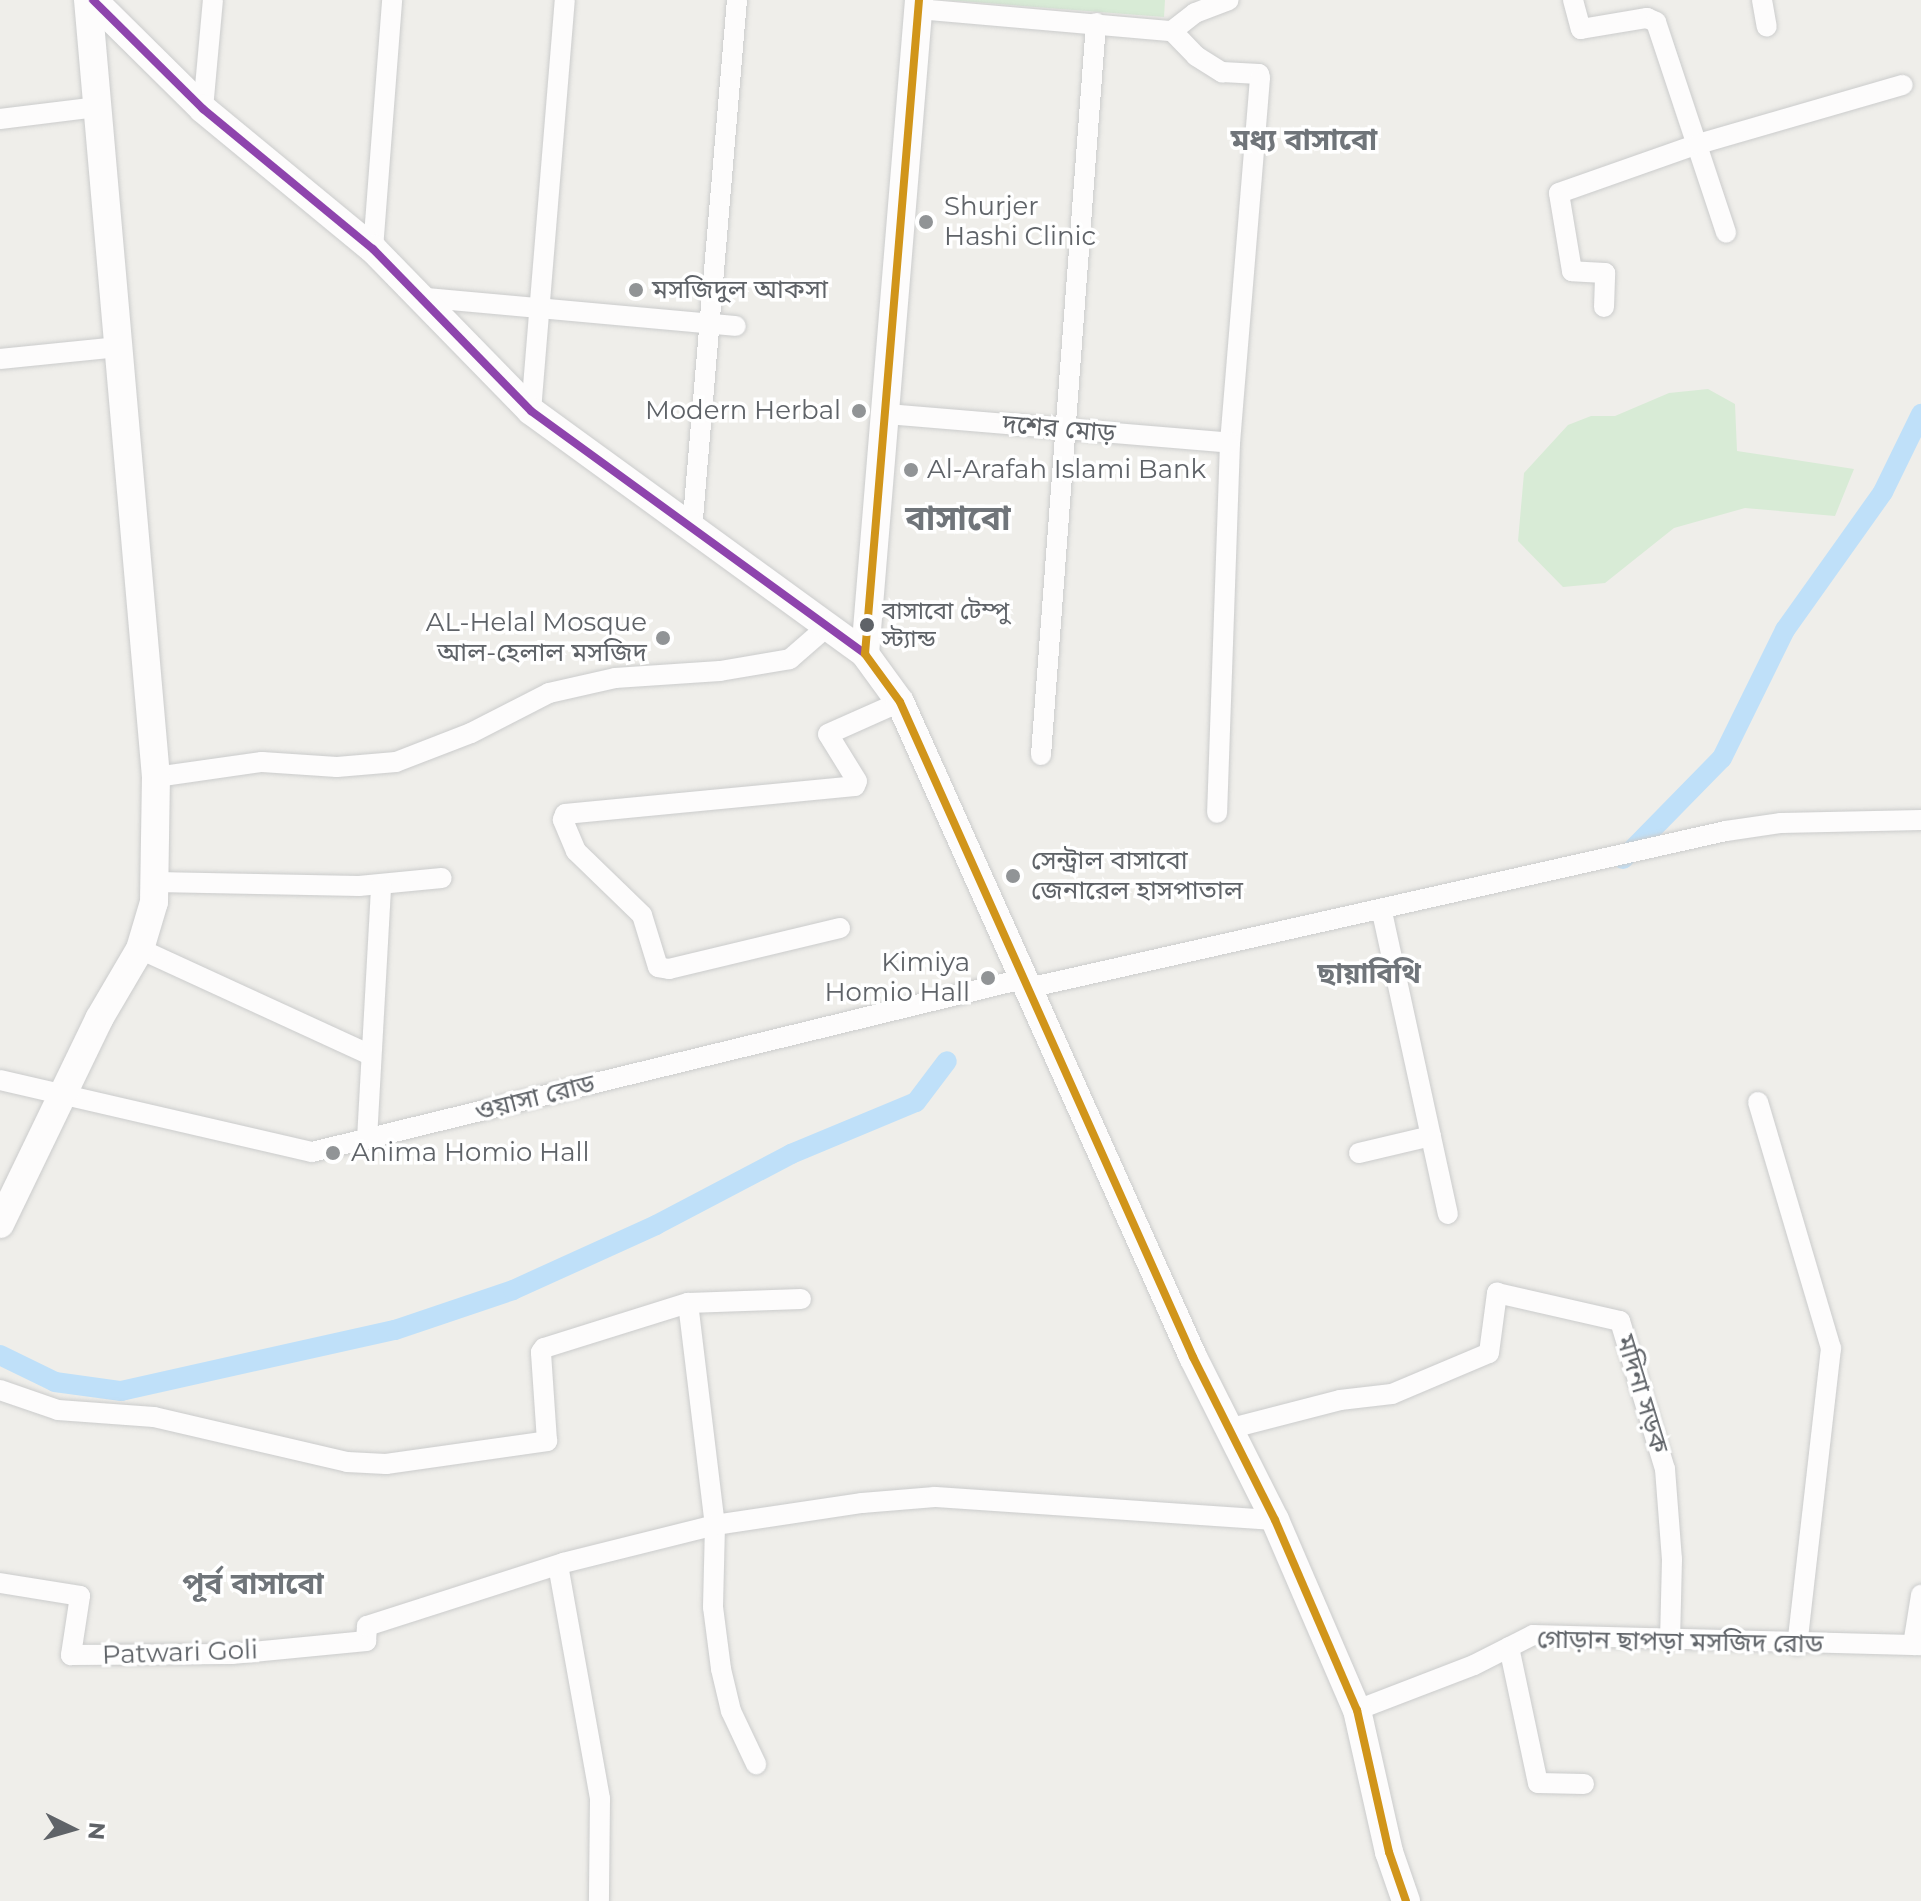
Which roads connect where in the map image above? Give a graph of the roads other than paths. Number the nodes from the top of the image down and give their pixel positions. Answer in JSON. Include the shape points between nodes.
{"nodes":[{"id":1,"x":90,"y":0,"type":"edge"},
{"id":2,"x":213,"y":0,"type":"edge"},
{"id":3,"x":392,"y":0,"type":"edge"},
{"id":4,"x":565,"y":0,"type":"edge"},
{"id":5,"x":737,"y":0,"type":"edge"},
{"id":6,"x":1229,"y":0,"type":"edge"},
{"id":7,"x":1573,"y":0,"type":"edge"},
{"id":8,"x":1762,"y":0,"type":"edge"},
{"id":9,"x":918,"y":4,"type":"edge"},
{"id":10,"x":1096,"y":23,"type":"junction"},
{"id":11,"x":1767,"y":27,"type":"dead end"},
{"id":12,"x":1172,"y":31,"type":"junction"},
{"id":13,"x":1903,"y":85,"type":"dead end"},
{"id":14,"x":98,"y":107,"type":"junction"},
{"id":15,"x":203,"y":109,"type":"junction"},
{"id":16,"x":0,"y":119,"type":"edge"},
{"id":17,"x":1698,"y":144,"type":"junction"},
{"id":18,"x":1726,"y":233,"type":"dead end"},
{"id":19,"x":373,"y":249,"type":"junction"},
{"id":20,"x":417,"y":297,"type":"junction"},
{"id":21,"x":538,"y":307,"type":"junction"},
{"id":22,"x":1604,"y":307,"type":"dead end"},
{"id":23,"x":710,"y":321,"type":"junction"},
{"id":24,"x":736,"y":326,"type":"dead end"},
{"id":25,"x":118,"y":347,"type":"junction"},
{"id":26,"x":0,"y":359,"type":"edge"},
{"id":27,"x":531,"y":411,"type":"junction"},
{"id":28,"x":888,"y":414,"type":"junction"},
{"id":29,"x":1065,"y":430,"type":"junction"},
{"id":30,"x":1230,"y":443,"type":"junction"},
{"id":31,"x":692,"y":530,"type":"junction"},
{"id":32,"x":829,"y":625,"type":"junction"},
{"id":33,"x":865,"y":654,"type":"junction"},
{"id":34,"x":900,"y":702,"type":"junction"},
{"id":35,"x":1041,"y":755,"type":"dead end"},
{"id":36,"x":156,"y":777,"type":"junction"},
{"id":37,"x":1217,"y":813,"type":"dead end"},
{"id":38,"x":1921,"y":820,"type":"edge"},
{"id":39,"x":442,"y":878,"type":"dead end"},
{"id":40,"x":155,"y":882,"type":"junction"},
{"id":41,"x":381,"y":885,"type":"junction"},
{"id":42,"x":1382,"y":912,"type":"junction"},
{"id":43,"x":840,"y":928,"type":"dead end"},
{"id":44,"x":140,"y":949,"type":"junction"},
{"id":45,"x":1026,"y":984,"type":"junction"},
{"id":46,"x":370,"y":1055,"type":"junction"},
{"id":47,"x":0,"y":1080,"type":"edge"},
{"id":48,"x":62,"y":1096,"type":"junction"},
{"id":49,"x":1758,"y":1102,"type":"dead end"},
{"id":50,"x":1431,"y":1136,"type":"junction"},
{"id":51,"x":367,"y":1139,"type":"junction"},
{"id":52,"x":1359,"y":1153,"type":"dead end"},
{"id":53,"x":1448,"y":1214,"type":"dead end"},
{"id":54,"x":0,"y":1224,"type":"edge"},
{"id":55,"x":801,"y":1299,"type":"dead end"},
{"id":56,"x":688,"y":1303,"type":"junction"},
{"id":57,"x":0,"y":1390,"type":"edge"},
{"id":58,"x":1228,"y":1429,"type":"junction"},
{"id":59,"x":1275,"y":1520,"type":"junction"},
{"id":60,"x":715,"y":1525,"type":"junction"},
{"id":61,"x":558,"y":1565,"type":"junction"},
{"id":62,"x":0,"y":1583,"type":"edge"},
{"id":63,"x":1921,"y":1595,"type":"edge"},
{"id":64,"x":1670,"y":1640,"type":"junction"},
{"id":65,"x":1797,"y":1645,"type":"junction"},
{"id":66,"x":1917,"y":1645,"type":"edge"},
{"id":67,"x":1509,"y":1647,"type":"junction"},
{"id":68,"x":1357,"y":1710,"type":"junction"},
{"id":69,"x":756,"y":1764,"type":"dead end"},
{"id":70,"x":1584,"y":1784,"type":"dead end"},
{"id":71,"x":599,"y":1901,"type":"edge"},
{"id":72,"x":1406,"y":1901,"type":"edge"}],
"edges":[{"from":1,"to":14,"type":"street"},
{"from":1,"to":15,"type":"street"},
{"from":2,"to":15,"type":"street"},
{"from":3,"to":19,"type":"street"},
{"from":4,"to":21,"type":"street"},
{"from":5,"to":23,"type":"street"},
{"from":6,"to":12,"type":"street","via":[[1195,13]]},
{"from":7,"to":17,"type":"street","via":[[1581,29],[1647,18],[1656,22]]},
{"from":8,"to":11,"type":"street"},
{"from":9,"to":10,"type":"street"},
{"from":9,"to":28,"type":"street"},
{"from":10,"to":12,"type":"street"},
{"from":10,"to":29,"type":"street"},
{"from":12,"to":30,"type":"street","via":[[1196,56],[1222,72],[1260,78]]},
{"from":13,"to":17,"type":"street"},
{"from":14,"to":16,"type":"street"},
{"from":14,"to":25,"type":"street"},
{"from":15,"to":19,"type":"street"},
{"from":17,"to":18,"type":"street"},
{"from":17,"to":22,"type":"street","via":[[1559,193],[1572,271],[1605,273]]},
{"from":19,"to":20,"type":"street"},
{"from":20,"to":21,"type":"street"},
{"from":20,"to":27,"type":"street"},
{"from":21,"to":23,"type":"street"},
{"from":21,"to":27,"type":"street"},
{"from":23,"to":24,"type":"street"},
{"from":23,"to":31,"type":"street"},
{"from":25,"to":26,"type":"street"},
{"from":25,"to":36,"type":"street"},
{"from":27,"to":31,"type":"street"},
{"from":28,"to":29,"type":"street","name":"দশের মোড়"},
{"from":28,"to":33,"type":"street"},
{"from":29,"to":30,"type":"street","name":"দশের মোড়"},
{"from":29,"to":35,"type":"street"},
{"from":30,"to":37,"type":"street"},
{"from":31,"to":32,"type":"street"},
{"from":32,"to":33,"type":"street"},
{"from":32,"to":36,"type":"street","via":[[790,659],[720,671],[615,678],[549,693],[471,733],[396,762],[337,767],[262,762]]},
{"from":33,"to":34,"type":"street"},
{"from":34,"to":43,"type":"street","via":[[828,734],[857,781],[855,786],[565,814],[563,820],[576,851],[642,915],[658,967],[669,969]]},
{"from":34,"to":45,"type":"street"},
{"from":36,"to":40,"type":"street"},
{"from":38,"to":42,"type":"street","name":"ওয়াসা রোড","via":[[1781,823],[1726,831]]},
{"from":39,"to":41,"type":"street"},
{"from":40,"to":41,"type":"street"},
{"from":40,"to":44,"type":"street"},
{"from":41,"to":46,"type":"street"},
{"from":42,"to":45,"type":"street","name":"ওয়াসা রোড"},
{"from":42,"to":50,"type":"street"},
{"from":44,"to":46,"type":"street"},
{"from":44,"to":48,"type":"street"},
{"from":45,"to":51,"type":"street","name":"ওয়াসা রোড"},
{"from":45,"to":58,"type":"street"},
{"from":46,"to":51,"type":"street"},
{"from":47,"to":48,"type":"street","name":"ওয়াসা রোড"},
{"from":48,"to":51,"type":"street","name":"ওয়াসা রোড","via":[[312,1152]]},
{"from":48,"to":54,"type":"street"},
{"from":49,"to":65,"type":"street","via":[[1831,1348]]},
{"from":50,"to":52,"type":"street"},
{"from":50,"to":53,"type":"street"},
{"from":55,"to":56,"type":"street"},
{"from":56,"to":57,"type":"street","via":[[541,1350],[547,1441],[386,1464],[347,1462],[154,1417],[58,1410]]},
{"from":56,"to":60,"type":"street"},
{"from":58,"to":59,"type":"street"},
{"from":58,"to":64,"type":"street","name":"মদিনা সড়ক","via":[[1340,1400],[1392,1394],[1489,1353],[1497,1293],[1620,1321],[1665,1469],[1672,1559]]},
{"from":59,"to":60,"type":"street","via":[[935,1497]]},
{"from":59,"to":68,"type":"street"},
{"from":60,"to":61,"type":"street"},
{"from":60,"to":69,"type":"street","via":[[713,1607],[721,1669],[731,1711]]},
{"from":61,"to":62,"type":"street","name":"Patwari Goli","via":[[367,1626],[366,1641],[232,1654],[71,1655],[80,1596]]},
{"from":61,"to":71,"type":"street","via":[[600,1799]]},
{"from":63,"to":66,"type":"street"},
{"from":64,"to":65,"type":"street","name":"গোড়ান ছাপড়া মসজিদ রোড"},
{"from":64,"to":67,"type":"street","name":"গোড়ান ছাপড়া মসজিদ রোড","via":[[1533,1635]]},
{"from":65,"to":66,"type":"street","name":"গোড়ান ছাপড়া মসজিদ রোড"},
{"from":67,"to":68,"type":"street","name":"গোড়ান ছাপড়া মসজিদ রোড"},
{"from":67,"to":70,"type":"street","via":[[1538,1783]]},
{"from":68,"to":72,"type":"street","via":[[1389,1852]]}]}
